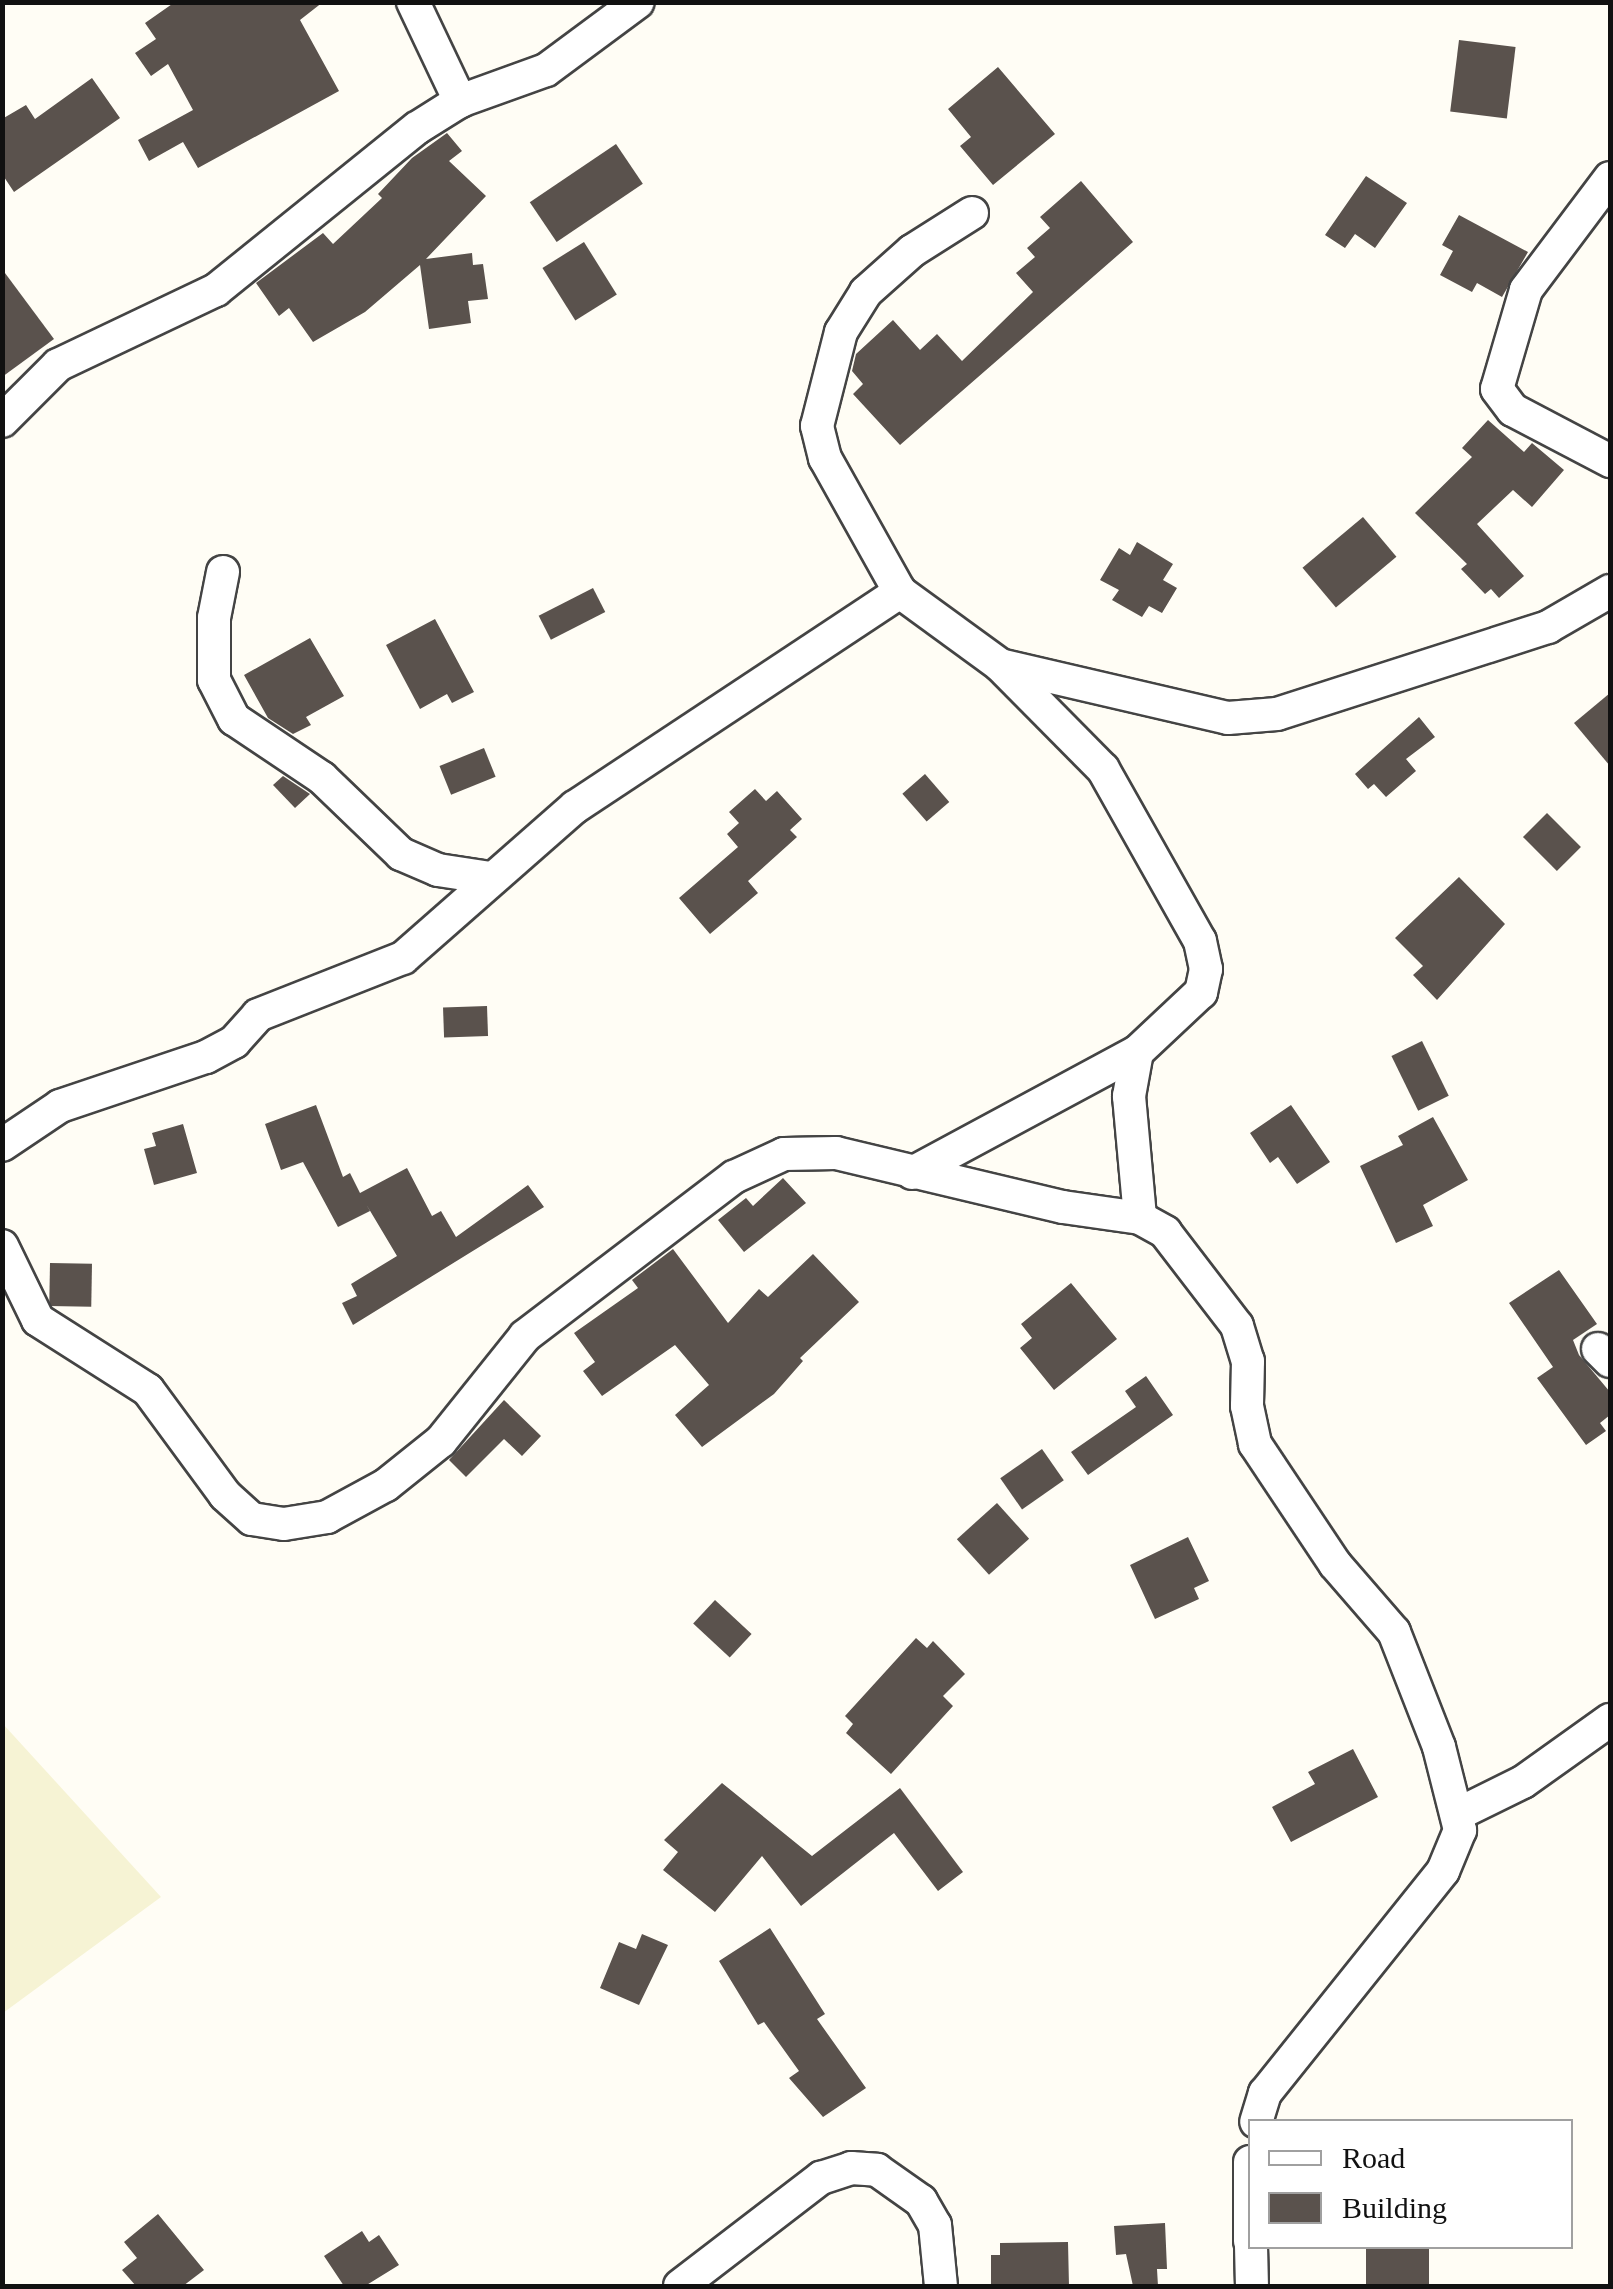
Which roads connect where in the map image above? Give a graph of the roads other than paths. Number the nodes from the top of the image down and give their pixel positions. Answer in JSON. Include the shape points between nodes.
{"nodes":[{"id":1,"x":413,"y":2,"type":"edge"},
{"id":2,"x":638,"y":2,"type":"edge"},
{"id":3,"x":460,"y":101,"type":"junction"},
{"id":4,"x":1610,"y":178,"type":"edge"},
{"id":5,"x":972,"y":213,"type":"dead end"},
{"id":6,"x":2,"y":421,"type":"edge"},
{"id":7,"x":1610,"y":460,"type":"edge"},
{"id":8,"x":223,"y":572,"type":"dead end"},
{"id":9,"x":900,"y":592,"type":"junction"},
{"id":10,"x":1610,"y":593,"type":"edge"},
{"id":11,"x":1000,"y":665,"type":"junction"},
{"id":12,"x":490,"y":878,"type":"junction"},
{"id":13,"x":1137,"y":1052,"type":"junction"},
{"id":14,"x":2,"y":1145,"type":"edge"},
{"id":15,"x":912,"y":1173,"type":"junction"},
{"id":16,"x":1140,"y":1218,"type":"junction"},
{"id":17,"x":2,"y":1246,"type":"edge"},
{"id":18,"x":1610,"y":1720,"type":"edge"},
{"id":19,"x":1458,"y":1814,"type":"junction"},
{"id":20,"x":1257,"y":2119,"type":"edge"},
{"id":21,"x":1251,"y":2249,"type":"edge"},
{"id":22,"x":680,"y":2286,"type":"edge"},
{"id":23,"x":942,"y":2286,"type":"edge"},
{"id":24,"x":1252,"y":2286,"type":"edge"}],
"edges":[{"from":1,"to":3,"type":"street"},
{"from":2,"to":3,"type":"street","via":[[546,70]]},
{"from":3,"to":6,"type":"street","via":[[367,163],[216,290],[58,366]]},
{"from":4,"to":7,"type":"street","via":[[1526,290],[1497,389],[1513,410]]},
{"from":5,"to":9,"type":"street","via":[[912,251],[866,292],[841,332],[817,426],[825,458]]},
{"from":8,"to":12,"type":"street","via":[[214,618],[214,680],[234,719],[322,778],[401,854],[438,870]]},
{"from":9,"to":11,"type":"street"},
{"from":9,"to":12,"type":"street","via":[[575,806]]},
{"from":10,"to":11,"type":"street","via":[[1548,627],[1277,714],[1228,718]]},
{"from":11,"to":13,"type":"street","via":[[1103,769],[1200,941],[1206,969],[1201,992]]},
{"from":12,"to":14,"type":"street","via":[[445,926],[402,958],[258,1015],[223,1050],[60,1106]]},
{"from":13,"to":15,"type":"street"},
{"from":13,"to":16,"type":"street","via":[[1128,1096]]},
{"from":15,"to":16,"type":"street"},
{"from":15,"to":17,"type":"street","via":[[811,1152],[784,1154],[734,1178],[525,1336],[440,1441],[386,1485],[328,1517],[284,1524],[252,1518],[225,1495],[148,1390],[38,1320]]},
{"from":16,"to":19,"type":"street","via":[[1188,1257],[1237,1326],[1248,1360],[1247,1406],[1256,1444],[1335,1564],[1394,1632]]},
{"from":18,"to":19,"type":"street","via":[[1523,1782]]},
{"from":19,"to":20,"type":"street","via":[[1460,1830],[1444,1871],[1265,2093]]},
{"from":21,"to":24,"type":"street"},
{"from":22,"to":23,"type":"street","via":[[821,2178],[851,2168],[886,2174],[921,2200],[934,2226]]}]}
